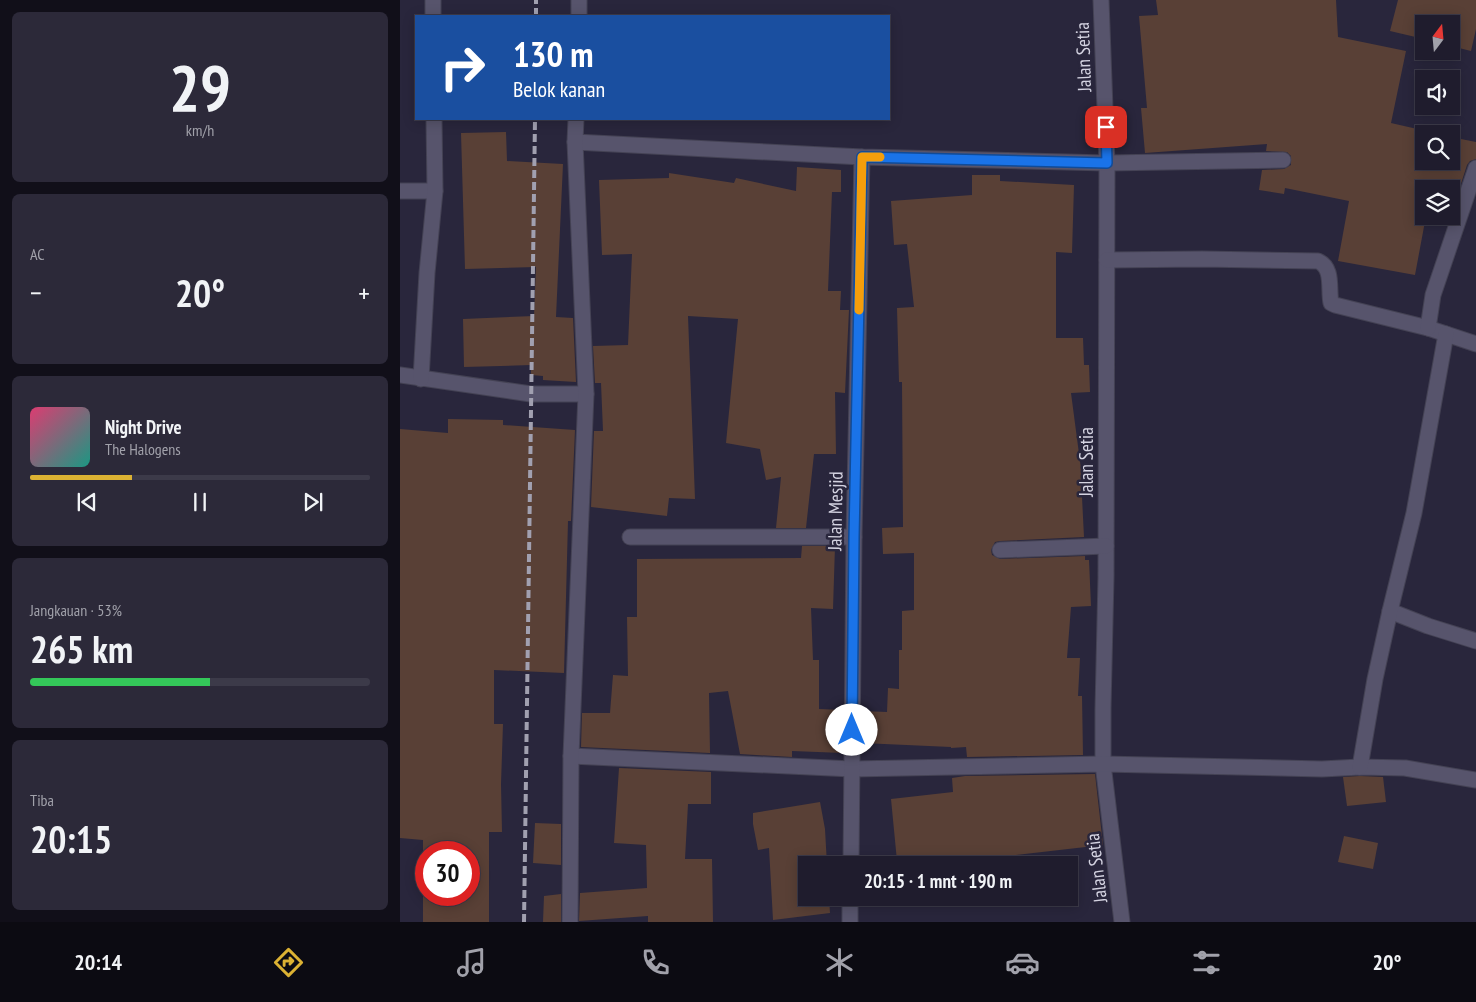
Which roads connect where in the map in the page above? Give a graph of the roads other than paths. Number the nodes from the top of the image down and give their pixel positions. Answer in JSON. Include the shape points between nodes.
{"nodes":[{"id":1,"x":433,"y":0,"type":"edge"},
{"id":2,"x":579,"y":0,"type":"edge"},
{"id":3,"x":1101,"y":0,"type":"edge"},
{"id":4,"x":433,"y":15,"type":"edge"},
{"id":5,"x":579,"y":15,"type":"edge"},
{"id":6,"x":434,"y":120,"type":"edge"},
{"id":7,"x":576,"y":120,"type":"edge"},
{"id":8,"x":575,"y":142,"type":"junction"},
{"id":9,"x":862,"y":157,"type":"junction"},
{"id":10,"x":1283,"y":160,"type":"dead end"},
{"id":11,"x":1107,"y":163,"type":"junction"},
{"id":12,"x":1476,"y":168,"type":"edge"},
{"id":13,"x":400,"y":191,"type":"edge"},
{"id":14,"x":435,"y":191,"type":"junction"},
{"id":15,"x":1107,"y":260,"type":"junction"},
{"id":16,"x":1428,"y":328,"type":"junction"},
{"id":17,"x":1446,"y":334,"type":"junction"},
{"id":18,"x":1476,"y":344,"type":"edge"},
{"id":19,"x":400,"y":375,"type":"edge"},
{"id":20,"x":421,"y":379,"type":"junction"},
{"id":21,"x":586,"y":394,"type":"junction"},
{"id":22,"x":630,"y":537,"type":"dead end"},
{"id":23,"x":854,"y":537,"type":"junction"},
{"id":24,"x":1106,"y":546,"type":"junction"},
{"id":25,"x":1000,"y":550,"type":"dead end"},
{"id":26,"x":1390,"y":611,"type":"junction"},
{"id":27,"x":1476,"y":641,"type":"edge"},
{"id":28,"x":571,"y":756,"type":"junction"},
{"id":29,"x":1103,"y":764,"type":"junction"},
{"id":30,"x":1360,"y":767,"type":"junction"},
{"id":31,"x":852,"y":768,"type":"junction"},
{"id":32,"x":1476,"y":780,"type":"edge"},
{"id":33,"x":851,"y":856,"type":"edge"},
{"id":34,"x":850,"y":906,"type":"edge"},
{"id":35,"x":570,"y":922,"type":"edge"},
{"id":36,"x":850,"y":922,"type":"edge"},
{"id":37,"x":1122,"y":922,"type":"edge"}],
"edges":[{"from":1,"to":4,"type":"street"},
{"from":2,"to":5,"type":"street"},
{"from":3,"to":11,"type":"street","name":"Jalan Setia"},
{"from":6,"to":14,"type":"street"},
{"from":7,"to":8,"type":"street"},
{"from":8,"to":9,"type":"street"},
{"from":8,"to":21,"type":"street"},
{"from":9,"to":11,"type":"street"},
{"from":9,"to":23,"type":"street","name":"Jalan Mesjid"},
{"from":10,"to":11,"type":"street"},
{"from":11,"to":15,"type":"street","name":"Jalan Setia"},
{"from":12,"to":16,"type":"street","via":[[1433,295]]},
{"from":13,"to":14,"type":"street"},
{"from":14,"to":20,"type":"street"},
{"from":15,"to":16,"type":"street","via":[[1318,261],[1329,273],[1330,303]]},
{"from":15,"to":24,"type":"street","name":"Jalan Setia"},
{"from":16,"to":17,"type":"street"},
{"from":17,"to":18,"type":"street"},
{"from":17,"to":26,"type":"street","via":[[1414,513]]},
{"from":19,"to":20,"type":"street"},
{"from":20,"to":21,"type":"street","via":[[530,394]]},
{"from":21,"to":28,"type":"street"},
{"from":22,"to":23,"type":"street"},
{"from":23,"to":31,"type":"street","name":"Jalan Mesjid"},
{"from":24,"to":25,"type":"street"},
{"from":24,"to":29,"type":"street","name":"Jalan Setia"},
{"from":26,"to":27,"type":"street"},
{"from":26,"to":30,"type":"street"},
{"from":28,"to":31,"type":"street"},
{"from":28,"to":35,"type":"street"},
{"from":29,"to":30,"type":"street"},
{"from":29,"to":31,"type":"street"},
{"from":29,"to":37,"type":"street","name":"Jalan Setia"},
{"from":30,"to":32,"type":"street","via":[[1405,768]]},
{"from":31,"to":33,"type":"street","name":"Jalan Mesjid"},
{"from":34,"to":36,"type":"street"}]}
